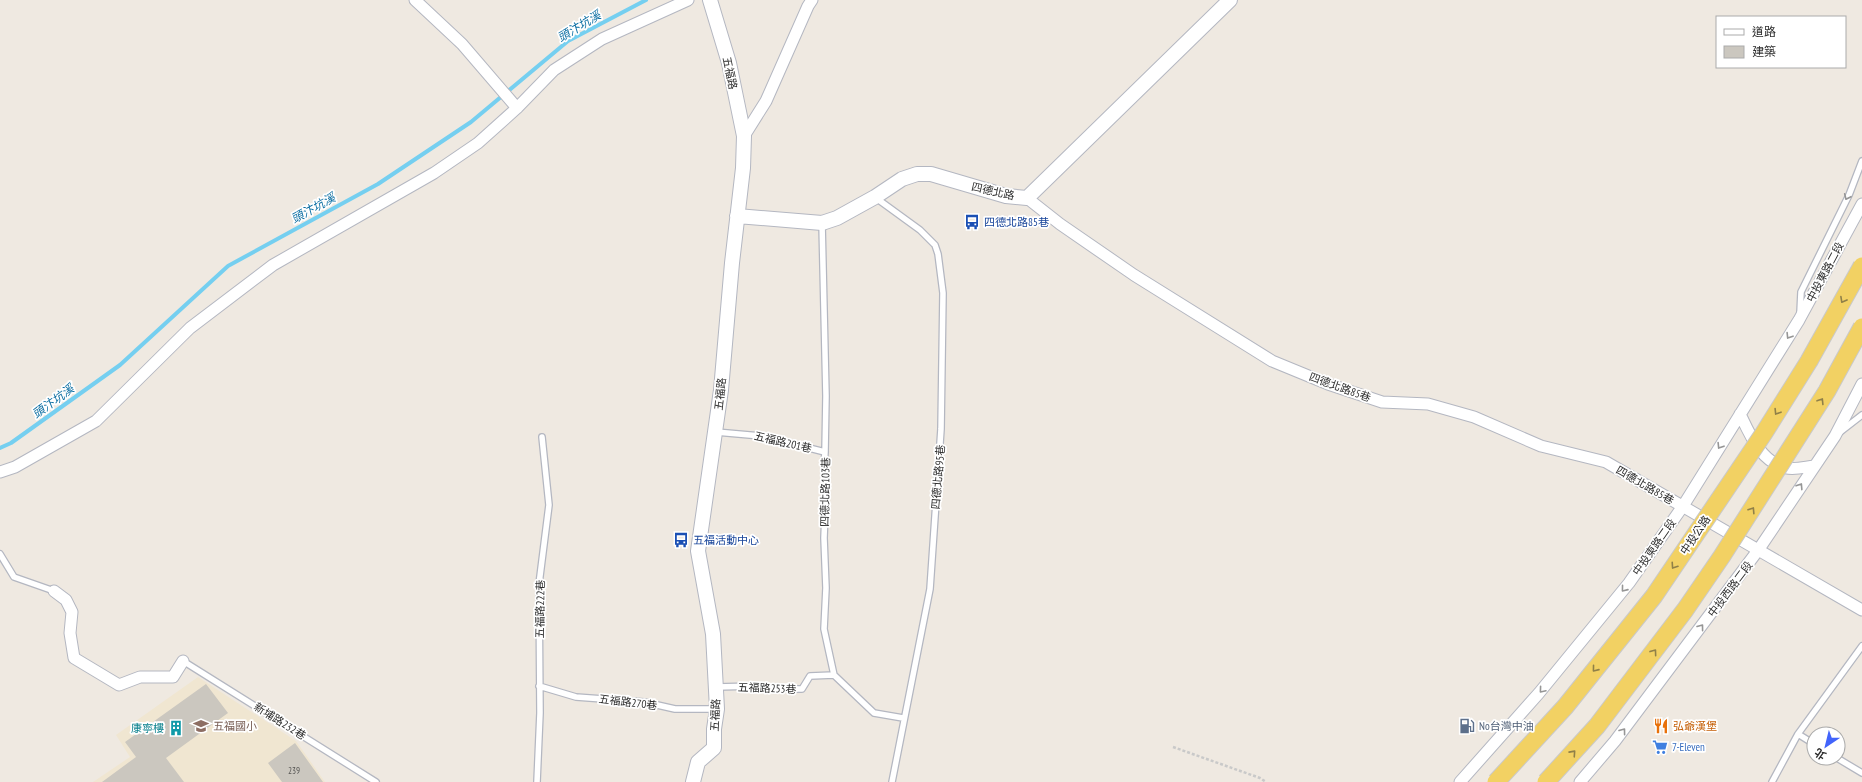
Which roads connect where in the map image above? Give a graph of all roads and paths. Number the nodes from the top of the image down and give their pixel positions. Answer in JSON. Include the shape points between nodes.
{"nodes":[{"id":1,"x":415,"y":0,"type":"edge"},
{"id":2,"x":688,"y":0,"type":"edge"},
{"id":3,"x":710,"y":0,"type":"edge"},
{"id":4,"x":812,"y":0,"type":"edge"},
{"id":5,"x":1230,"y":0,"type":"edge"},
{"id":6,"x":517,"y":108,"type":"junction"},
{"id":7,"x":744,"y":136,"type":"junction"},
{"id":8,"x":1862,"y":161,"type":"edge"},
{"id":9,"x":876,"y":198,"type":"junction"},
{"id":10,"x":1027,"y":198,"type":"junction"},
{"id":11,"x":1862,"y":204,"type":"edge"},
{"id":12,"x":737,"y":216,"type":"junction"},
{"id":13,"x":822,"y":223,"type":"junction"},
{"id":14,"x":1862,"y":266,"type":"edge"},
{"id":15,"x":1799,"y":320,"type":"junction"},
{"id":16,"x":1862,"y":327,"type":"edge"},
{"id":17,"x":1862,"y":384,"type":"edge"},
{"id":18,"x":1740,"y":414,"type":"junction"},
{"id":19,"x":1862,"y":415,"type":"edge"},
{"id":20,"x":716,"y":432,"type":"junction"},
{"id":21,"x":1836,"y":436,"type":"junction"},
{"id":22,"x":542,"y":437,"type":"dead end"},
{"id":23,"x":825,"y":452,"type":"junction"},
{"id":24,"x":1814,"y":466,"type":"junction"},
{"id":25,"x":0,"y":472,"type":"edge"},
{"id":26,"x":1683,"y":506,"type":"junction"},
{"id":27,"x":1759,"y":549,"type":"junction"},
{"id":28,"x":0,"y":554,"type":"edge"},
{"id":29,"x":54,"y":591,"type":"joint"},
{"id":30,"x":1862,"y":610,"type":"edge"},
{"id":31,"x":1862,"y":646,"type":"edge"},
{"id":32,"x":182,"y":661,"type":"joint"},
{"id":33,"x":834,"y":675,"type":"junction"},
{"id":34,"x":539,"y":686,"type":"junction"},
{"id":35,"x":716,"y":687,"type":"junction"},
{"id":36,"x":717,"y":709,"type":"junction"},
{"id":37,"x":903,"y":718,"type":"junction"},
{"id":38,"x":1798,"y":734,"type":"junction"},
{"id":39,"x":1806,"y":739,"type":"edge"},
{"id":40,"x":1173,"y":747,"type":"dead end"},
{"id":41,"x":1846,"y":763,"type":"edge"},
{"id":42,"x":1862,"y":773,"type":"edge"},
{"id":43,"x":376,"y":782,"type":"edge"},
{"id":44,"x":537,"y":782,"type":"edge"},
{"id":45,"x":692,"y":782,"type":"edge"},
{"id":46,"x":892,"y":782,"type":"edge"},
{"id":47,"x":1266,"y":782,"type":"edge"},
{"id":48,"x":1460,"y":782,"type":"edge"},
{"id":49,"x":1496,"y":782,"type":"edge"},
{"id":50,"x":1546,"y":782,"type":"edge"},
{"id":51,"x":1580,"y":782,"type":"edge"},
{"id":52,"x":1772,"y":782,"type":"edge"}],
"edges":[{"from":1,"to":6,"type":"street","via":[[462,44]]},
{"from":2,"to":6,"type":"street","via":[[602,39],[554,70]]},
{"from":3,"to":7,"type":"street","name":"五福路","via":[[729,63]]},
{"from":4,"to":7,"type":"street","via":[[766,101]]},
{"from":5,"to":10,"type":"street","name":"四德北路"},
{"from":6,"to":25,"type":"street","via":[[478,143],[434,173],[273,265],[190,328],[96,421],[15,467]]},
{"from":7,"to":12,"type":"street","name":"五福路"},
{"from":8,"to":15,"type":"lane","one_way":true,"via":[[1849,195],[1801,292]]},
{"from":9,"to":10,"type":"street","name":"四德北路","via":[[902,179],[917,174],[931,174],[1006,196]]},
{"from":9,"to":13,"type":"street","name":"四德北路"},
{"from":9,"to":37,"type":"lane","name":"四德北路95巷","via":[[920,230],[935,245],[943,293],[942,429],[930,589]]},
{"from":10,"to":26,"type":"street","name":"四德北路85巷","via":[[1134,275],[1272,361],[1382,402],[1428,404],[1474,417],[1541,446],[1606,462]]},
{"from":11,"to":15,"type":"street","name":"中投東路二段"},
{"from":12,"to":13,"type":"street","name":"四德北路"},
{"from":12,"to":20,"type":"street","name":"五福路"},
{"from":13,"to":23,"type":"lane","name":"四德北路103巷"},
{"from":14,"to":49,"type":"main road","name":"中投公路","one_way":true,"bridge":true,"via":[[1809,361],[1764,433],[1654,596],[1565,707]]},
{"from":15,"to":18,"type":"street","name":"中投東路二段","one_way":true},
{"from":50,"to":16,"type":"main road","one_way":true,"bridge":true,"via":[[1597,726],[1685,610],[1827,391]]},
{"from":17,"to":21,"type":"street","name":"中投西路二段"},
{"from":18,"to":24,"type":"street","via":[[1754,442],[1769,460],[1785,468]]},
{"from":18,"to":26,"type":"street","name":"中投東路二段","one_way":true},
{"from":19,"to":21,"type":"lane"},
{"from":20,"to":23,"type":"lane","name":"五福路201巷","via":[[762,436]]},
{"from":20,"to":35,"type":"street","name":"五福路","via":[[698,551],[713,634]]},
{"from":21,"to":24,"type":"street","name":"中投西路二段"},
{"from":22,"to":34,"type":"lane","name":"五福路222巷","via":[[549,505],[539,584]]},
{"from":23,"to":33,"type":"lane","name":"四德北路103巷","via":[[824,629]]},
{"from":27,"to":24,"type":"street","name":"中投西路二段","one_way":true},
{"from":26,"to":27,"type":"street","name":"四德北路85巷"},
{"from":26,"to":48,"type":"street","name":"中投東路二段","one_way":true,"via":[[1624,589],[1539,693]]},
{"from":27,"to":30,"type":"street","name":"四德北路85巷"},
{"from":51,"to":27,"type":"street","name":"中投西路二段","one_way":true,"via":[[1615,741]]},
{"from":28,"to":29,"type":"lane","via":[[14,576]]},
{"from":29,"to":32,"type":"street","via":[[66,600],[72,612],[70,633],[74,658],[119,685],[140,676],[173,677]]},
{"from":31,"to":38,"type":"lane"},
{"from":32,"to":43,"type":"lane","name":"新埔路232巷"},
{"from":33,"to":35,"type":"lane","name":"五福路253巷","via":[[810,676],[802,689]]},
{"from":33,"to":37,"type":"lane","via":[[874,713]]},
{"from":34,"to":36,"type":"lane","name":"五福路270巷","via":[[576,697],[644,702],[675,709]]},
{"from":34,"to":44,"type":"lane","name":"五福路222巷"},
{"from":35,"to":36,"type":"street","name":"五福路"},
{"from":36,"to":45,"type":"street","name":"五福路","via":[[714,748],[698,762]]},
{"from":37,"to":46,"type":"lane","name":"四德北路95巷"},
{"from":38,"to":39,"type":"lane"},
{"from":38,"to":52,"type":"lane"},
{"from":40,"to":47,"type":"path"},
{"from":41,"to":42,"type":"lane"}]}
